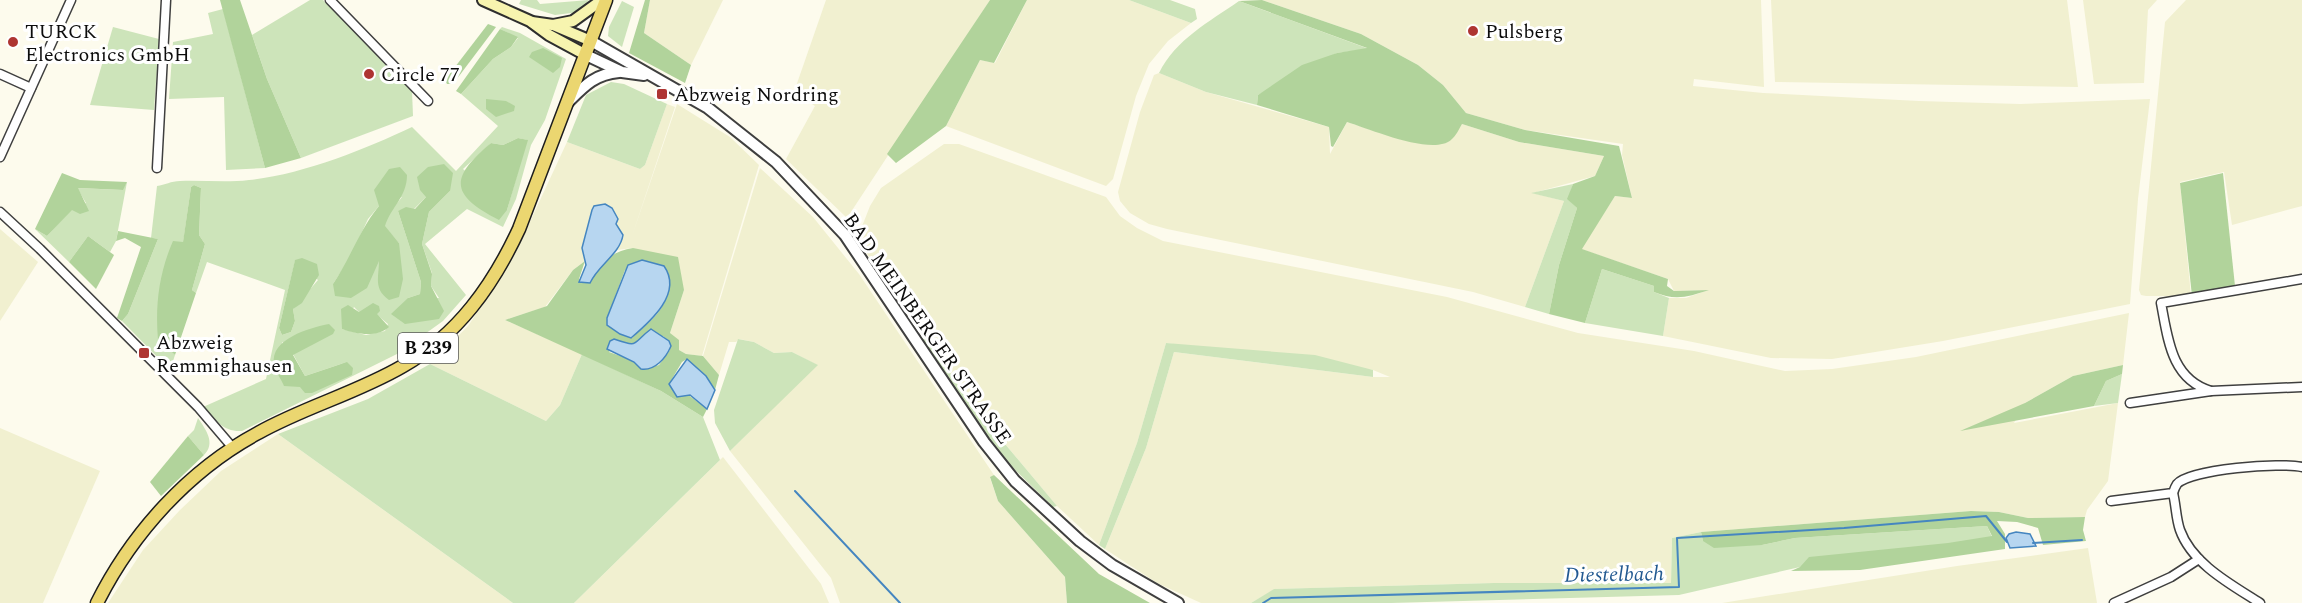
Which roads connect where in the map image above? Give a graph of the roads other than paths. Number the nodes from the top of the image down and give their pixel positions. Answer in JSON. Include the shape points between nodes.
{"nodes":[{"id":1,"x":71,"y":0,"type":"edge"},
{"id":2,"x":166,"y":0,"type":"edge"},
{"id":3,"x":330,"y":0,"type":"edge"},
{"id":4,"x":483,"y":0,"type":"edge"},
{"id":5,"x":604,"y":0,"type":"edge"},
{"id":6,"x":530,"y":21,"type":"junction"},
{"id":7,"x":553,"y":25,"type":"junction"},
{"id":8,"x":591,"y":41,"type":"junction"},
{"id":9,"x":586,"y":55,"type":"junction"},
{"id":10,"x":622,"y":72,"type":"junction"},
{"id":11,"x":0,"y":74,"type":"edge"},
{"id":12,"x":647,"y":75,"type":"junction"},
{"id":13,"x":31,"y":88,"type":"junction"},
{"id":14,"x":428,"y":101,"type":"dead end"},
{"id":15,"x":567,"y":102,"type":"junction"},
{"id":16,"x":0,"y":157,"type":"edge"},
{"id":17,"x":157,"y":168,"type":"dead end"},
{"id":18,"x":0,"y":212,"type":"edge"},
{"id":19,"x":2302,"y":279,"type":"edge"},
{"id":20,"x":2302,"y":387,"type":"edge"},
{"id":21,"x":2211,"y":391,"type":"junction"},
{"id":22,"x":2130,"y":403,"type":"dead end"},
{"id":23,"x":233,"y":448,"type":"junction"},
{"id":24,"x":2302,"y":467,"type":"edge"},
{"id":25,"x":2173,"y":493,"type":"junction"},
{"id":26,"x":2112,"y":501,"type":"dead end"},
{"id":27,"x":2199,"y":559,"type":"junction"},
{"id":28,"x":97,"y":603,"type":"edge"},
{"id":29,"x":1178,"y":603,"type":"edge"},
{"id":30,"x":2114,"y":603,"type":"edge"},
{"id":31,"x":2260,"y":603,"type":"edge"}],
"edges":[{"from":1,"to":13,"type":"street"},
{"from":2,"to":17,"type":"street"},
{"from":3,"to":14,"type":"street"},
{"from":4,"to":6,"type":"main road","name":"BAD MEINBERGER STRASSE"},
{"from":5,"to":7,"type":"main road","via":[[579,18]]},
{"from":5,"to":8,"type":"main road","number":"B 239"},
{"from":6,"to":7,"type":"main road","name":"BAD MEINBERGER STRASSE"},
{"from":6,"to":9,"type":"main road","name":"BAD MEINBERGER STRASSE"},
{"from":7,"to":8,"type":"main road","name":"BAD MEINBERGER STRASSE"},
{"from":8,"to":9,"type":"main road","number":"B 239"},
{"from":8,"to":12,"type":"street","name":"BAD MEINBERGER STRASSE"},
{"from":9,"to":10,"type":"street","name":"BAD MEINBERGER STRASSE"},
{"from":9,"to":15,"type":"main road","number":"B 239"},
{"from":10,"to":12,"type":"street","name":"BAD MEINBERGER STRASSE"},
{"from":10,"to":15,"type":"street","via":[[586,83]]},
{"from":11,"to":13,"type":"street"},
{"from":12,"to":29,"type":"street","name":"BAD MEINBERGER STRASSE","via":[[730,124],[801,187],[866,264],[970,423],[1015,481],[1112,565]]},
{"from":13,"to":16,"type":"street"},
{"from":15,"to":23,"type":"main road","number":"B 239","via":[[503,263],[472,308],[449,332],[404,366],[278,422]]},
{"from":18,"to":23,"type":"street","via":[[198,407]]},
{"from":19,"to":21,"type":"street","via":[[2161,303],[2170,354],[2196,387]]},
{"from":20,"to":21,"type":"street"},
{"from":21,"to":22,"type":"street"},
{"from":23,"to":28,"type":"main road","number":"B 239","via":[[202,471],[145,527]]},
{"from":24,"to":25,"type":"street","via":[[2214,471],[2189,477],[2177,484]]},
{"from":25,"to":26,"type":"street"},
{"from":25,"to":27,"type":"street","via":[[2181,532]]},
{"from":27,"to":30,"type":"street","via":[[2171,577]]},
{"from":27,"to":31,"type":"street"}]}
